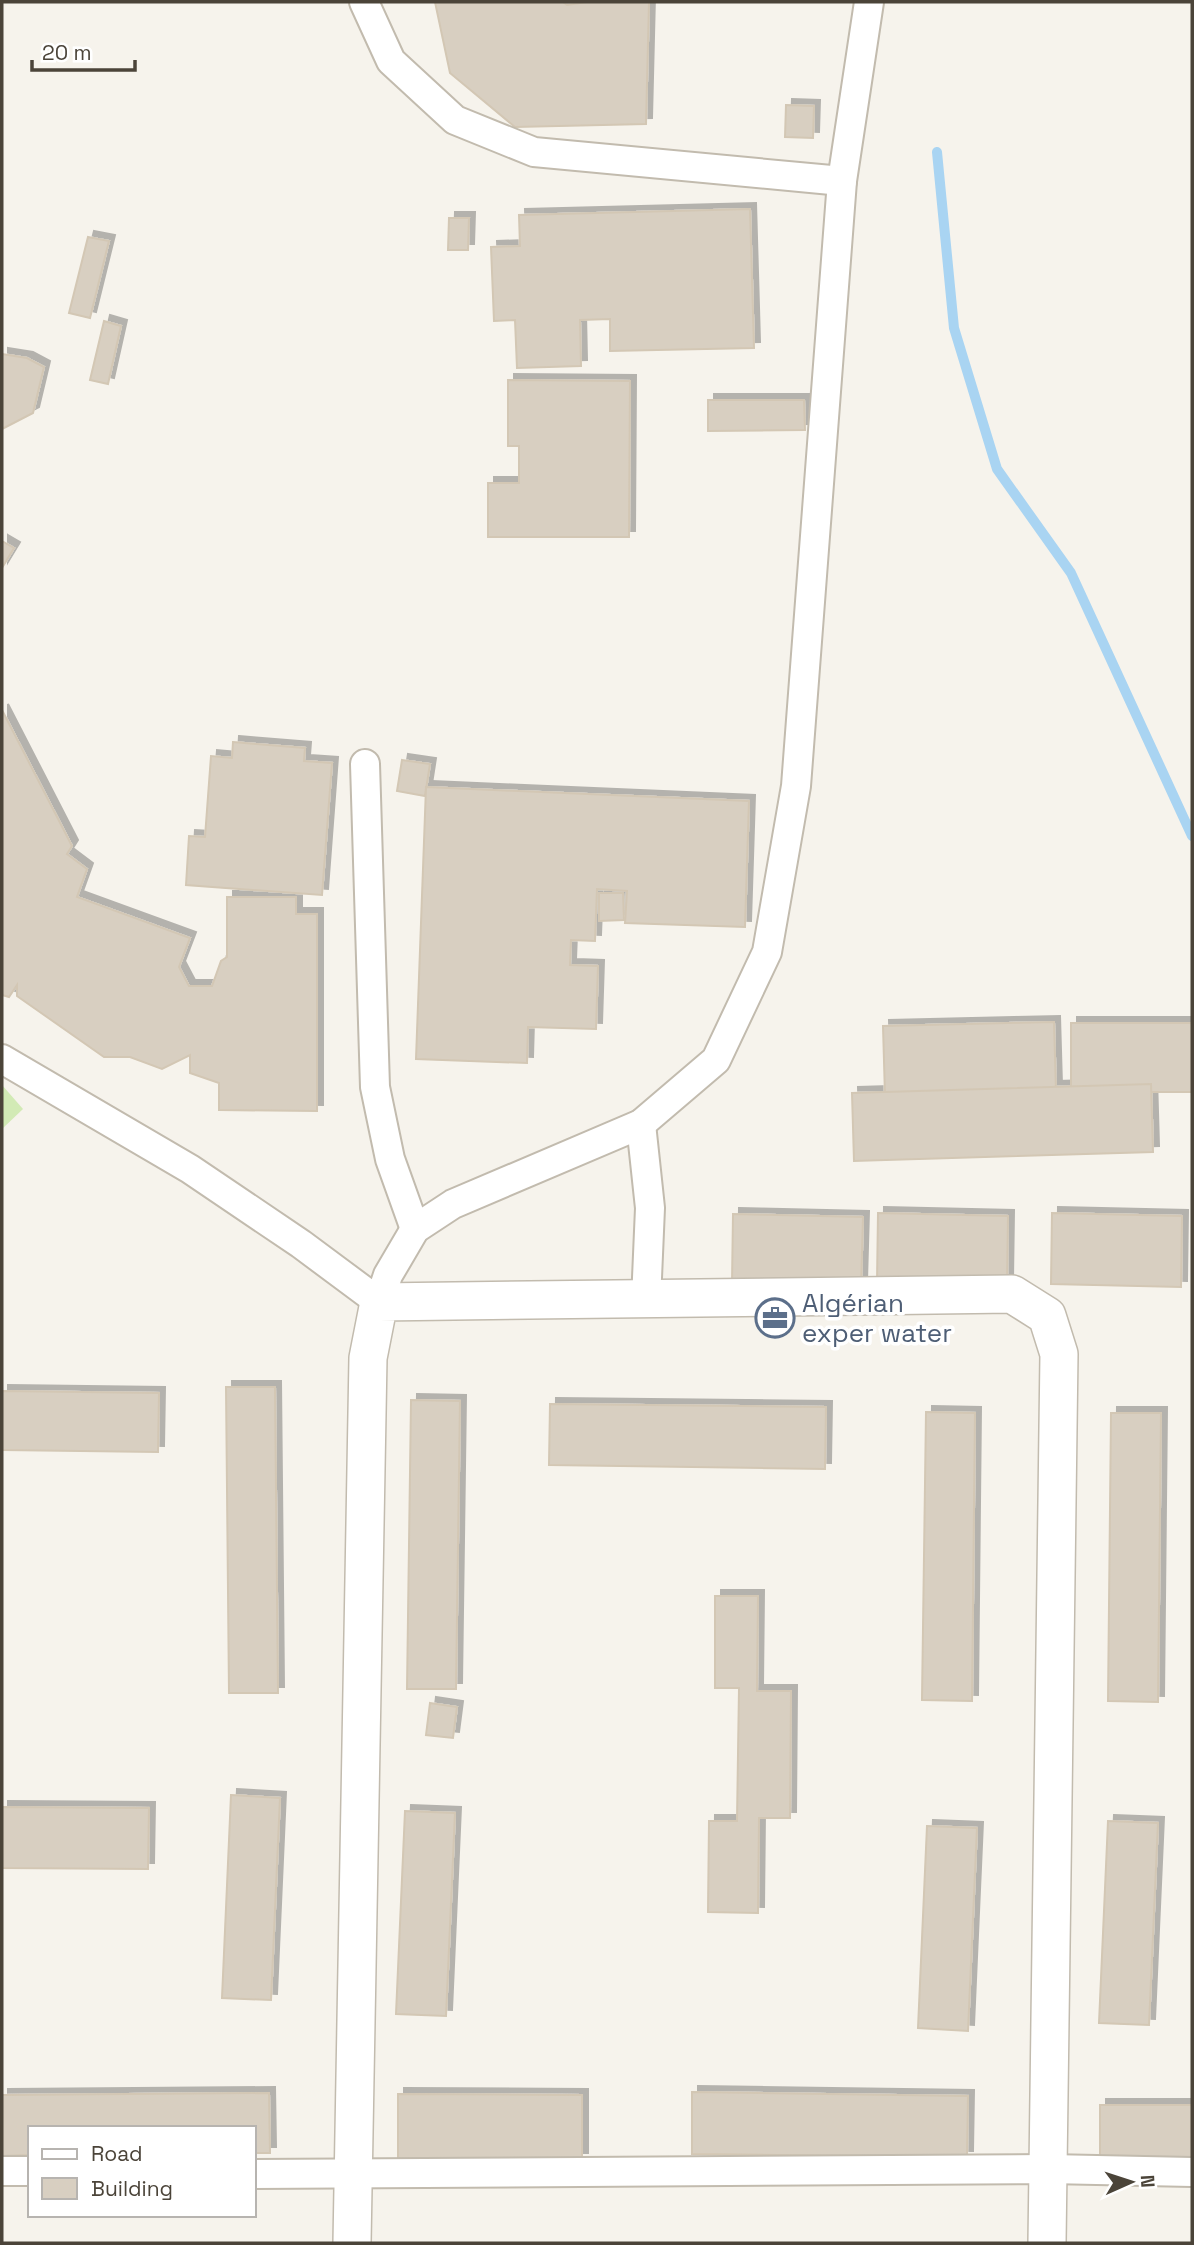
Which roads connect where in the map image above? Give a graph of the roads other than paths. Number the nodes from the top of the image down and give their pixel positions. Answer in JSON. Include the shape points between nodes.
{"nodes":[{"id":1,"x":364,"y":2,"type":"edge"},
{"id":2,"x":869,"y":2,"type":"edge"},
{"id":3,"x":842,"y":181,"type":"junction"},
{"id":4,"x":365,"y":764,"type":"dead end"},
{"id":5,"x":2,"y":1059,"type":"edge"},
{"id":6,"x":641,"y":1124,"type":"junction"},
{"id":7,"x":415,"y":1229,"type":"junction"},
{"id":8,"x":646,"y":1301,"type":"junction"},
{"id":9,"x":379,"y":1302,"type":"junction"},
{"id":10,"x":1049,"y":2169,"type":"junction"},
{"id":11,"x":2,"y":2171,"type":"edge"},
{"id":12,"x":28,"y":2171,"type":"edge"},
{"id":13,"x":1192,"y":2172,"type":"edge"},
{"id":14,"x":256,"y":2174,"type":"edge"},
{"id":15,"x":354,"y":2175,"type":"junction"},
{"id":16,"x":352,"y":2243,"type":"edge"},
{"id":17,"x":1047,"y":2243,"type":"edge"}],
"edges":[{"from":1,"to":3,"type":"street","via":[[391,61],[455,120],[534,152]]},
{"from":2,"to":3,"type":"street"},
{"from":3,"to":6,"type":"street","via":[[796,786],[767,952],[716,1060]]},
{"from":4,"to":7,"type":"street","via":[[374,1087],[390,1159]]},
{"from":5,"to":9,"type":"street","via":[[190,1169]]},
{"from":6,"to":7,"type":"street","via":[[453,1204]]},
{"from":6,"to":8,"type":"street","via":[[650,1208]]},
{"from":7,"to":9,"type":"street","via":[[388,1275]]},
{"from":8,"to":9,"type":"street"},
{"from":8,"to":10,"type":"street","via":[[1012,1294],[1047,1316],[1059,1354]]},
{"from":9,"to":15,"type":"street","via":[[368,1358]]},
{"from":10,"to":13,"type":"street"},
{"from":10,"to":15,"type":"street"},
{"from":10,"to":17,"type":"street"},
{"from":11,"to":12,"type":"street"},
{"from":14,"to":15,"type":"street"},
{"from":15,"to":16,"type":"street"}]}
